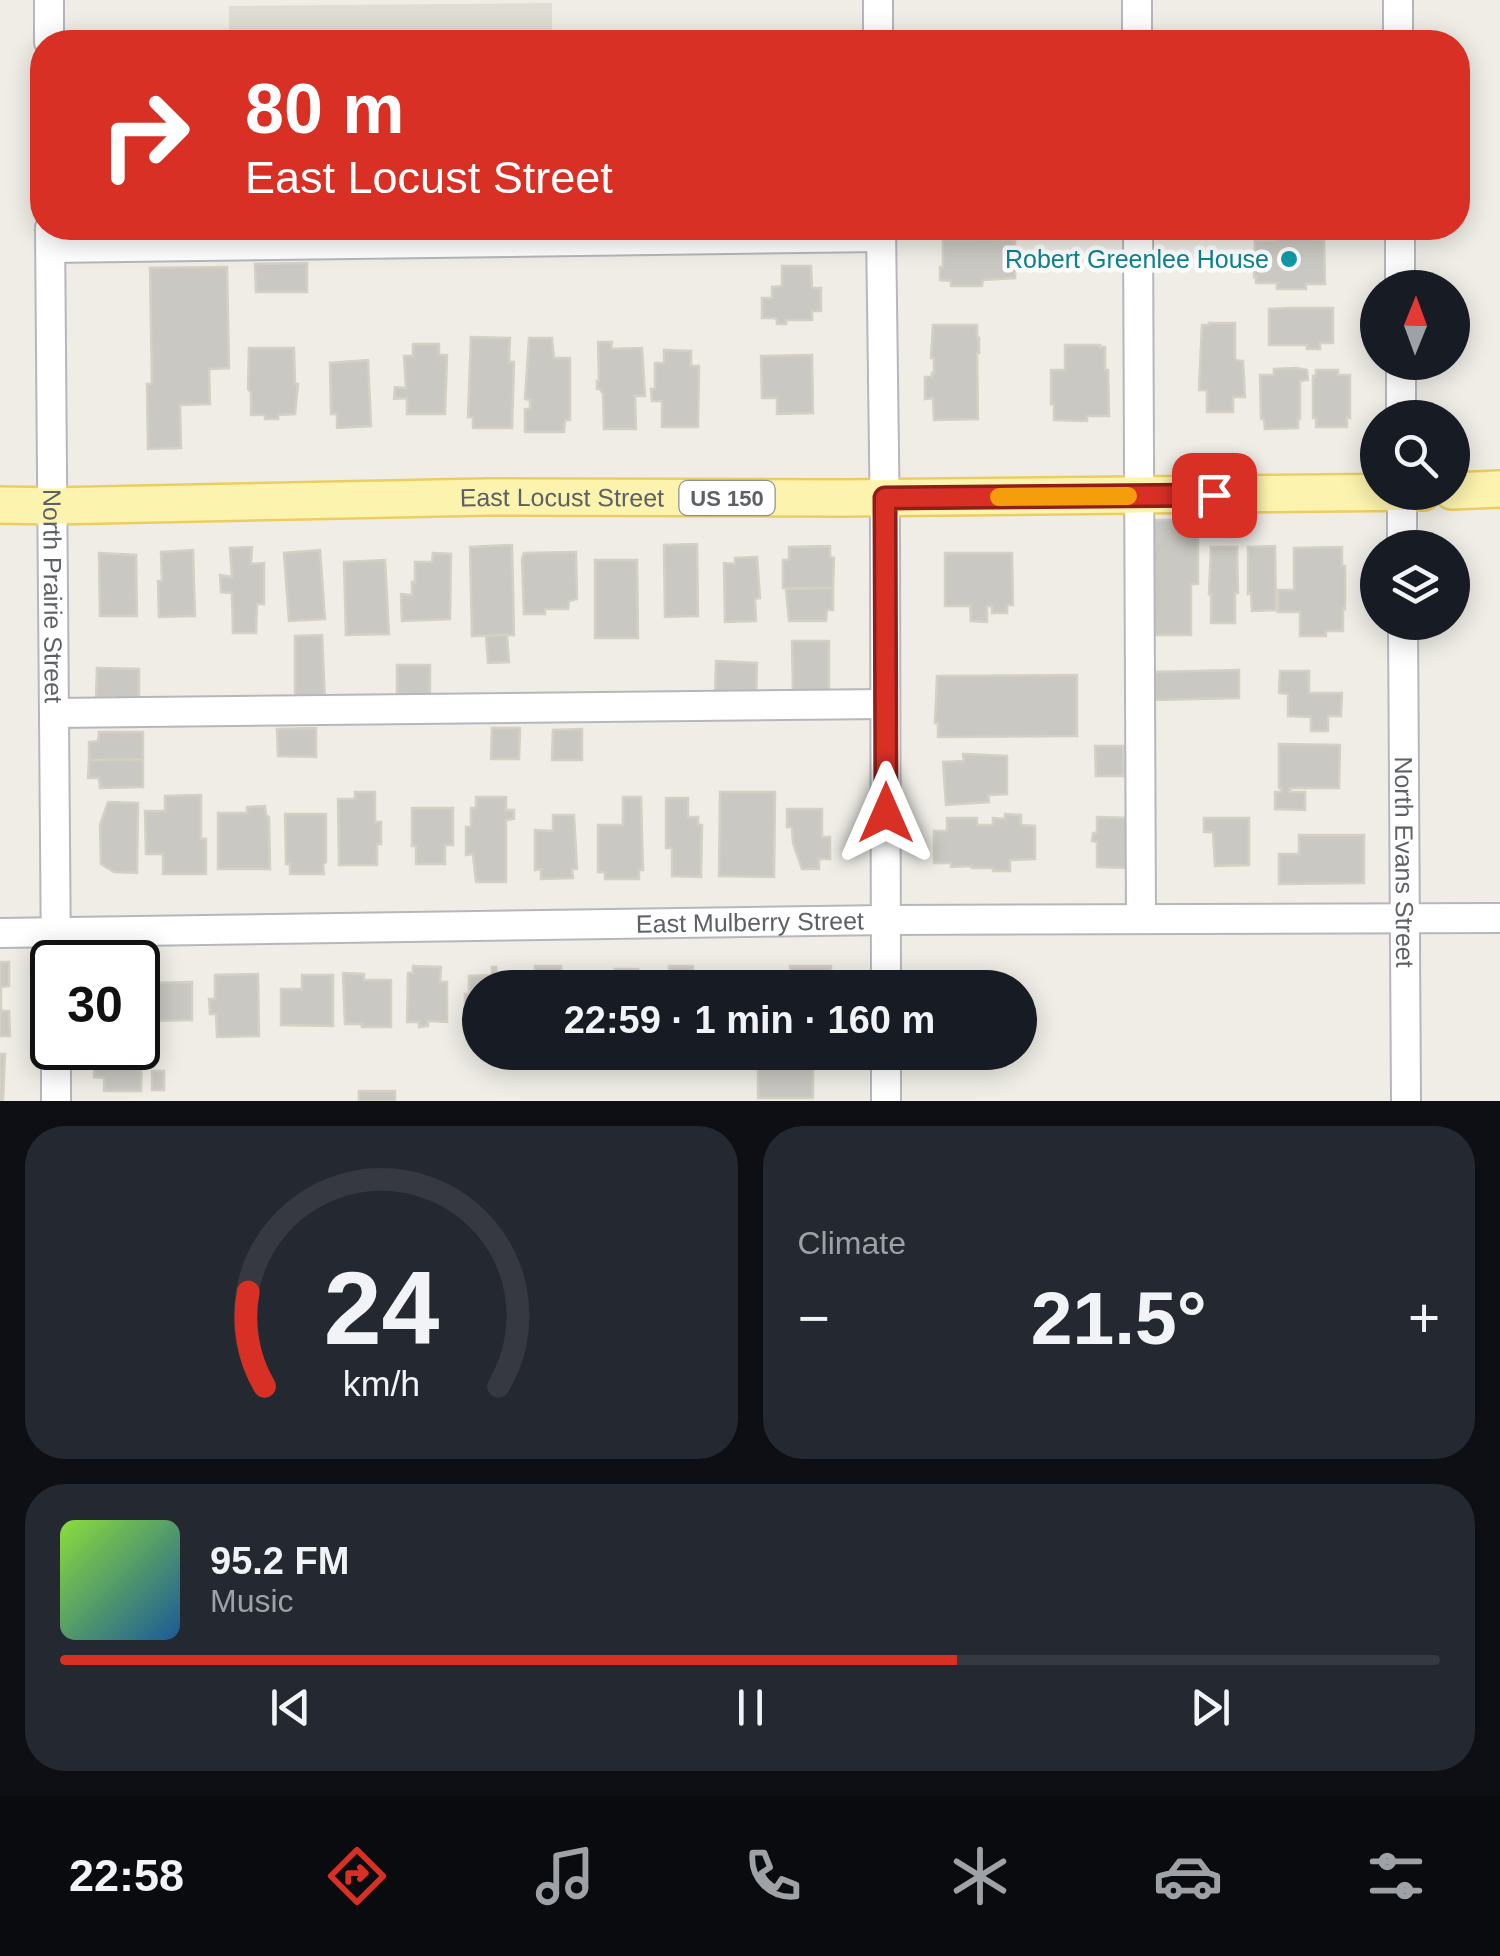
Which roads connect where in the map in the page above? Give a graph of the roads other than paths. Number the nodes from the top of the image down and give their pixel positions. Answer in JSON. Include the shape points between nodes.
{"nodes":[{"id":1,"x":49,"y":0,"type":"edge"},
{"id":2,"x":878,"y":0,"type":"edge"},
{"id":3,"x":1137,"y":0,"type":"edge"},
{"id":4,"x":1398,"y":0,"type":"edge"},
{"id":5,"x":50,"y":30,"type":"edge"},
{"id":6,"x":878,"y":30,"type":"edge"},
{"id":7,"x":1137,"y":30,"type":"edge"},
{"id":8,"x":1398,"y":30,"type":"edge"},
{"id":9,"x":50,"y":240,"type":"edge"},
{"id":10,"x":881,"y":240,"type":"edge"},
{"id":11,"x":1138,"y":240,"type":"edge"},
{"id":12,"x":1400,"y":240,"type":"edge"},
{"id":13,"x":1400,"y":270,"type":"edge"},
{"id":14,"x":1500,"y":489,"type":"edge"},
{"id":15,"x":1470,"y":490,"type":"edge"},
{"id":16,"x":1360,"y":493,"type":"edge"},
{"id":17,"x":1139,"y":496,"type":"junction"},
{"id":18,"x":885,"y":498,"type":"junction"},
{"id":19,"x":0,"y":506,"type":"edge"},
{"id":20,"x":52,"y":506,"type":"junction"},
{"id":21,"x":1403,"y":640,"type":"edge"},
{"id":22,"x":886,"y":704,"type":"junction"},
{"id":23,"x":54,"y":713,"type":"junction"},
{"id":24,"x":1405,"y":918,"type":"junction"},
{"id":25,"x":1500,"y":918,"type":"edge"},
{"id":26,"x":1141,"y":919,"type":"junction"},
{"id":27,"x":886,"y":920,"type":"junction"},
{"id":28,"x":0,"y":932,"type":"edge"},
{"id":29,"x":56,"y":932,"type":"junction"},
{"id":30,"x":56,"y":940,"type":"edge"},
{"id":31,"x":886,"y":970,"type":"edge"},
{"id":32,"x":56,"y":1070,"type":"edge"},
{"id":33,"x":886,"y":1070,"type":"edge"},
{"id":34,"x":56,"y":1101,"type":"edge"},
{"id":35,"x":886,"y":1101,"type":"edge"},
{"id":36,"x":1406,"y":1101,"type":"edge"}],
"edges":[{"from":1,"to":5,"type":"street"},
{"from":2,"to":6,"type":"street"},
{"from":3,"to":7,"type":"street"},
{"from":4,"to":8,"type":"street"},
{"from":9,"to":20,"type":"street","name":"North Prairie Street"},
{"from":10,"to":18,"type":"street"},
{"from":11,"to":17,"type":"street"},
{"from":12,"to":13,"type":"street"},
{"from":14,"to":15,"type":"main road"},
{"from":16,"to":17,"type":"main road","name":"East Locust Street","number":"US 150"},
{"from":17,"to":18,"type":"main road","name":"East Locust Street","number":"US 150"},
{"from":17,"to":26,"type":"street"},
{"from":18,"to":20,"type":"main road","name":"East Locust Street","number":"US 150"},
{"from":18,"to":22,"type":"street"},
{"from":19,"to":20,"type":"main road","name":"East Locust Street","number":"US 150"},
{"from":20,"to":23,"type":"street","name":"North Prairie Street"},
{"from":21,"to":24,"type":"street","name":"North Evans Street"},
{"from":22,"to":23,"type":"street"},
{"from":22,"to":27,"type":"street"},
{"from":23,"to":29,"type":"street","name":"North Prairie Street"},
{"from":24,"to":25,"type":"street","name":"East Mulberry Street"},
{"from":24,"to":26,"type":"street","name":"East Mulberry Street"},
{"from":24,"to":36,"type":"street","name":"North Evans Street"},
{"from":26,"to":27,"type":"street","name":"East Mulberry Street"},
{"from":27,"to":29,"type":"street","name":"East Mulberry Street"},
{"from":27,"to":31,"type":"street"},
{"from":28,"to":29,"type":"street","name":"East Mulberry Street"},
{"from":29,"to":30,"type":"street","name":"North Prairie Street"},
{"from":32,"to":34,"type":"street"},
{"from":33,"to":35,"type":"street"}]}
